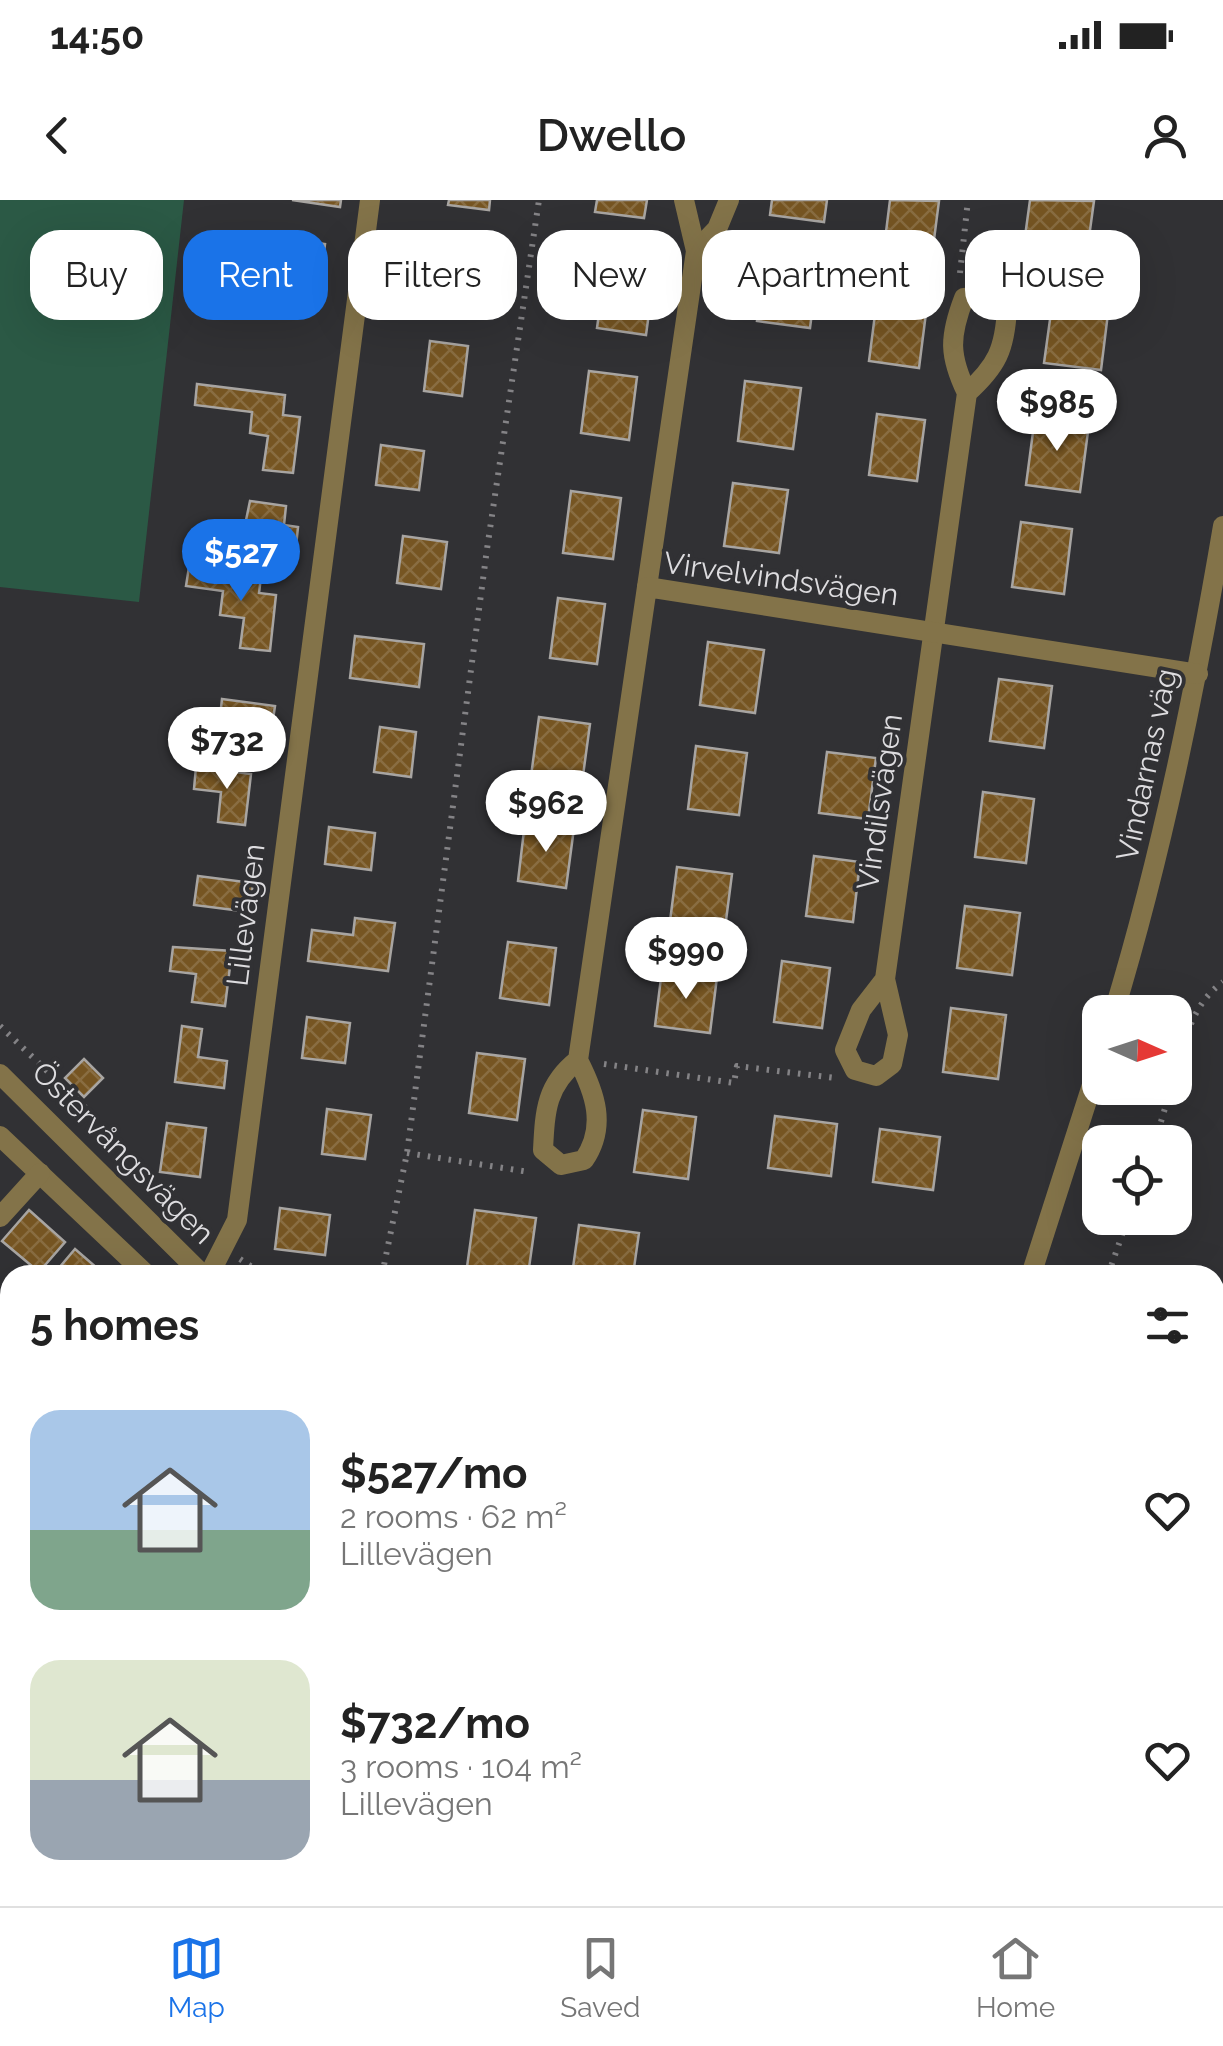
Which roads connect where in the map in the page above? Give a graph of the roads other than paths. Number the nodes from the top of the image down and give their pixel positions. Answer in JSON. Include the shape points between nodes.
{"nodes":[{"id":1,"x":370,"y":200,"type":"edge"},
{"id":2,"x":684,"y":200,"type":"edge"},
{"id":3,"x":729,"y":200,"type":"edge"},
{"id":4,"x":696,"y":252,"type":"junction"},
{"id":5,"x":967,"y":393,"type":"junction"},
{"id":6,"x":1223,"y":526,"type":"edge"},
{"id":7,"x":647,"y":587,"type":"junction"},
{"id":8,"x":934,"y":632,"type":"junction"},
{"id":9,"x":1198,"y":674,"type":"junction"},
{"id":10,"x":885,"y":979,"type":"junction"},
{"id":11,"x":1119,"y":995,"type":"edge"},
{"id":12,"x":578,"y":1060,"type":"junction"},
{"id":13,"x":0,"y":1074,"type":"edge"},
{"id":14,"x":1086,"y":1105,"type":"edge"},
{"id":15,"x":0,"y":1136,"type":"edge"},
{"id":16,"x":40,"y":1173,"type":"junction"},
{"id":17,"x":0,"y":1217,"type":"edge"},
{"id":18,"x":137,"y":1265,"type":"edge"},
{"id":19,"x":196,"y":1265,"type":"edge"},
{"id":20,"x":212,"y":1265,"type":"edge"},
{"id":21,"x":1034,"y":1265,"type":"edge"}],
"edges":[{"from":1,"to":20,"type":"street","name":"Lillevägen","via":[[237,1220]]},
{"from":2,"to":4,"type":"street"},
{"from":3,"to":4,"type":"street","via":[[717,229]]},
{"from":4,"to":7,"type":"street"},
{"from":5,"to":5,"type":"street","via":[[994,368],[1005,343],[1006,308],[985,296],[964,298],[954,324],[952,362]]},
{"from":5,"to":8,"type":"street","name":"Vindilsvägen"},
{"from":6,"to":9,"type":"street","name":"Vindarnas väg"},
{"from":7,"to":8,"type":"street","name":"Virvelvindsvägen"},
{"from":7,"to":12,"type":"street","name":"Virvelvindsvägen"},
{"from":8,"to":9,"type":"street","name":"Virvelvindsvägen"},
{"from":8,"to":10,"type":"street","name":"Vindilsvägen"},
{"from":9,"to":11,"type":"street","name":"Vindarnas väg","via":[[1148,899]]},
{"from":10,"to":10,"type":"street","name":"Vindilsvägen","via":[[861,1010],[846,1050],[855,1070],[876,1076],[892,1064],[898,1036]]},
{"from":12,"to":12,"type":"street","name":"Virvelvindsvägen","via":[[598,1100],[594,1146],[584,1160],[561,1165],[544,1150],[545,1113],[558,1075]]},
{"from":13,"to":19,"type":"street","name":"Östervångsvägen"},
{"from":14,"to":21,"type":"street"},
{"from":15,"to":16,"type":"street"},
{"from":16,"to":17,"type":"street"},
{"from":16,"to":18,"type":"street"}]}
